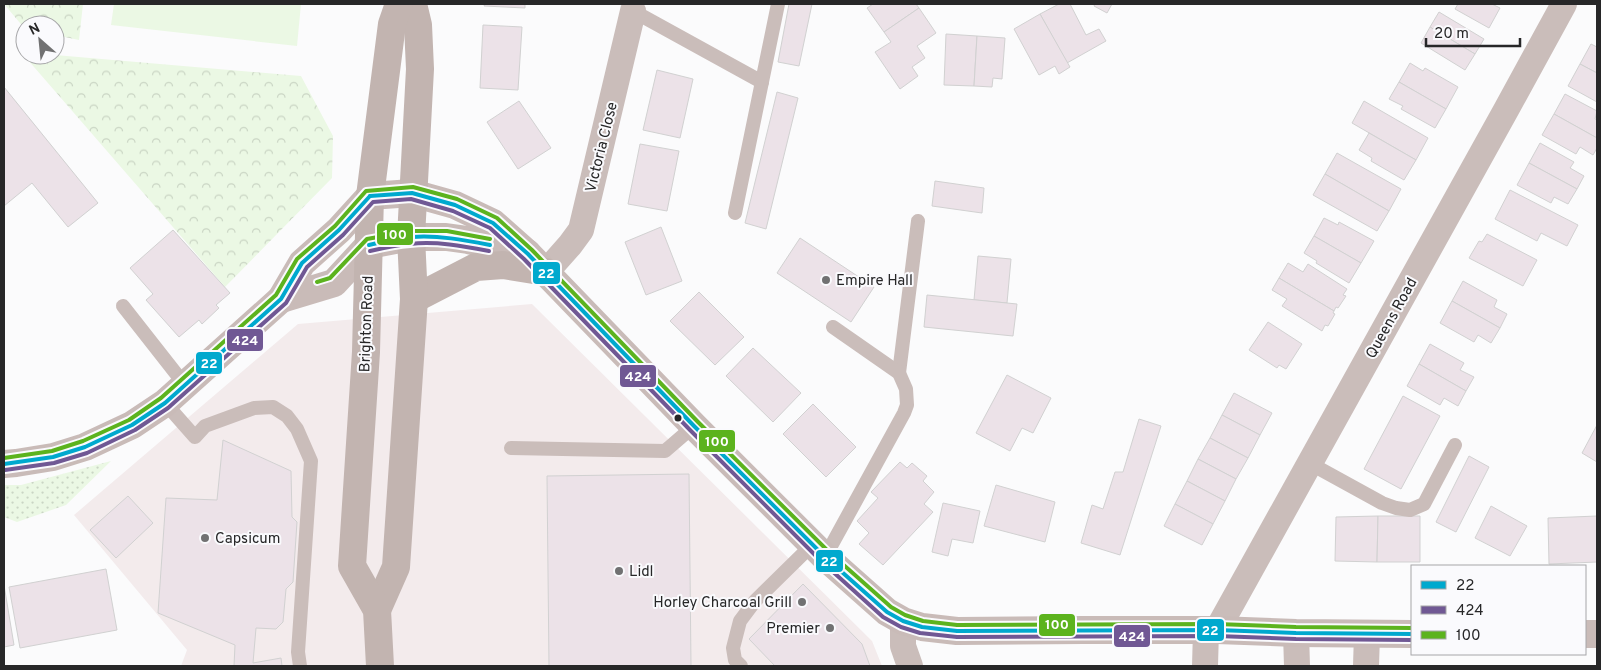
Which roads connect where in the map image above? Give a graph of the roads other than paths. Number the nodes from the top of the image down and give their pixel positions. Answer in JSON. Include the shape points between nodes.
{"nodes":[{"id":1,"x":399,"y":4,"type":"edge"},
{"id":2,"x":413,"y":4,"type":"edge"},
{"id":3,"x":778,"y":4,"type":"edge"},
{"id":4,"x":1564,"y":4,"type":"edge"},
{"id":5,"x":634,"y":11,"type":"joint"},
{"id":6,"x":762,"y":82,"type":"junction"},
{"id":7,"x":412,"y":193,"type":"junction"},
{"id":8,"x":370,"y":196,"type":"junction"},
{"id":9,"x":735,"y":213,"type":"dead end"},
{"id":10,"x":918,"y":221,"type":"dead end"},
{"id":11,"x":411,"y":237,"type":"junction"},
{"id":12,"x":369,"y":245,"type":"junction"},
{"id":13,"x":537,"y":263,"type":"junction"},
{"id":14,"x":281,"y":299,"type":"junction"},
{"id":15,"x":414,"y":299,"type":"junction"},
{"id":16,"x":123,"y":306,"type":"dead end"},
{"id":17,"x":833,"y":327,"type":"dead end"},
{"id":18,"x":899,"y":373,"type":"junction"},
{"id":19,"x":185,"y":385,"type":"junction"},
{"id":20,"x":165,"y":403,"type":"junction"},
{"id":21,"x":694,"y":426,"type":"junction"},
{"id":22,"x":1456,"y":445,"type":"dead end"},
{"id":23,"x":511,"y":448,"type":"dead end"},
{"id":24,"x":4,"y":464,"type":"edge"},
{"id":25,"x":1311,"y":464,"type":"junction"},
{"id":26,"x":819,"y":550,"type":"junction"},
{"id":27,"x":377,"y":610,"type":"junction"},
{"id":28,"x":903,"y":621,"type":"junction"},
{"id":29,"x":1211,"y":630,"type":"junction"},
{"id":30,"x":1296,"y":633,"type":"junction"},
{"id":31,"x":1367,"y":634,"type":"junction"},
{"id":32,"x":1411,"y":634,"type":"edge"},
{"id":33,"x":300,"y":666,"type":"edge"},
{"id":34,"x":380,"y":666,"type":"edge"},
{"id":35,"x":741,"y":666,"type":"edge"},
{"id":36,"x":910,"y":666,"type":"edge"},
{"id":37,"x":1205,"y":666,"type":"edge"},
{"id":38,"x":1297,"y":666,"type":"edge"},
{"id":39,"x":1366,"y":666,"type":"edge"}],
"edges":[{"from":1,"to":8,"type":"main road","name":"Brighton Road","via":[[392,24]]},
{"from":2,"to":7,"type":"main road","name":"Brighton Road","via":[[418,25],[420,69]]},
{"from":3,"to":6,"type":"lane"},
{"from":4,"to":25,"type":"street","name":"Queens Road"},
{"from":5,"to":6,"type":"lane"},
{"from":5,"to":13,"type":"street","name":"Victoria Close","via":[[581,230],[570,246]]},
{"from":6,"to":9,"type":"lane"},
{"from":7,"to":8,"type":"street"},
{"from":7,"to":11,"type":"main road","name":"Brighton Road"},
{"from":7,"to":13,"type":"street","via":[[455,205],[493,223]]},
{"from":8,"to":12,"type":"main road","name":"Brighton Road"},
{"from":8,"to":14,"type":"street","via":[[339,230],[302,262]]},
{"from":10,"to":18,"type":"lane"},
{"from":11,"to":12,"type":"street"},
{"from":11,"to":13,"type":"street","via":[[468,240]]},
{"from":11,"to":15,"type":"main road","name":"Brighton Road"},
{"from":12,"to":14,"type":"street","via":[[334,283]]},
{"from":12,"to":27,"type":"main road","name":"Brighton Road","via":[[366,352],[352,566]]},
{"from":13,"to":15,"type":"main road","via":[[476,268]]},
{"from":13,"to":21,"type":"street"},
{"from":14,"to":19,"type":"street"},
{"from":15,"to":27,"type":"main road","name":"Brighton Road","via":[[396,567]]},
{"from":16,"to":19,"type":"lane"},
{"from":17,"to":18,"type":"lane"},
{"from":18,"to":26,"type":"lane","via":[[906,389],[904,413]]},
{"from":19,"to":20,"type":"street"},
{"from":20,"to":24,"type":"street","via":[[132,425],[85,447],[53,457]]},
{"from":20,"to":33,"type":"lane","via":[[195,437],[205,426],[254,408],[273,407],[287,416],[297,429],[311,461],[298,652]]},
{"from":21,"to":23,"type":"lane","via":[[665,450]]},
{"from":21,"to":26,"type":"street"},
{"from":22,"to":25,"type":"lane","via":[[1424,504],[1410,510],[1382,503]]},
{"from":25,"to":29,"type":"street","name":"Queens Road"},
{"from":26,"to":28,"type":"street","via":[[887,612]]},
{"from":26,"to":35,"type":"lane","via":[[755,601],[740,621],[732,648],[735,660]]},
{"from":27,"to":34,"type":"main road","name":"Brighton Road"},
{"from":28,"to":29,"type":"street","via":[[922,628],[957,631]]},
{"from":28,"to":36,"type":"street","via":[[903,646]]},
{"from":29,"to":30,"type":"street"},
{"from":29,"to":37,"type":"street"},
{"from":30,"to":31,"type":"street"},
{"from":30,"to":38,"type":"street"},
{"from":31,"to":32,"type":"street"},
{"from":31,"to":39,"type":"street"}]}
